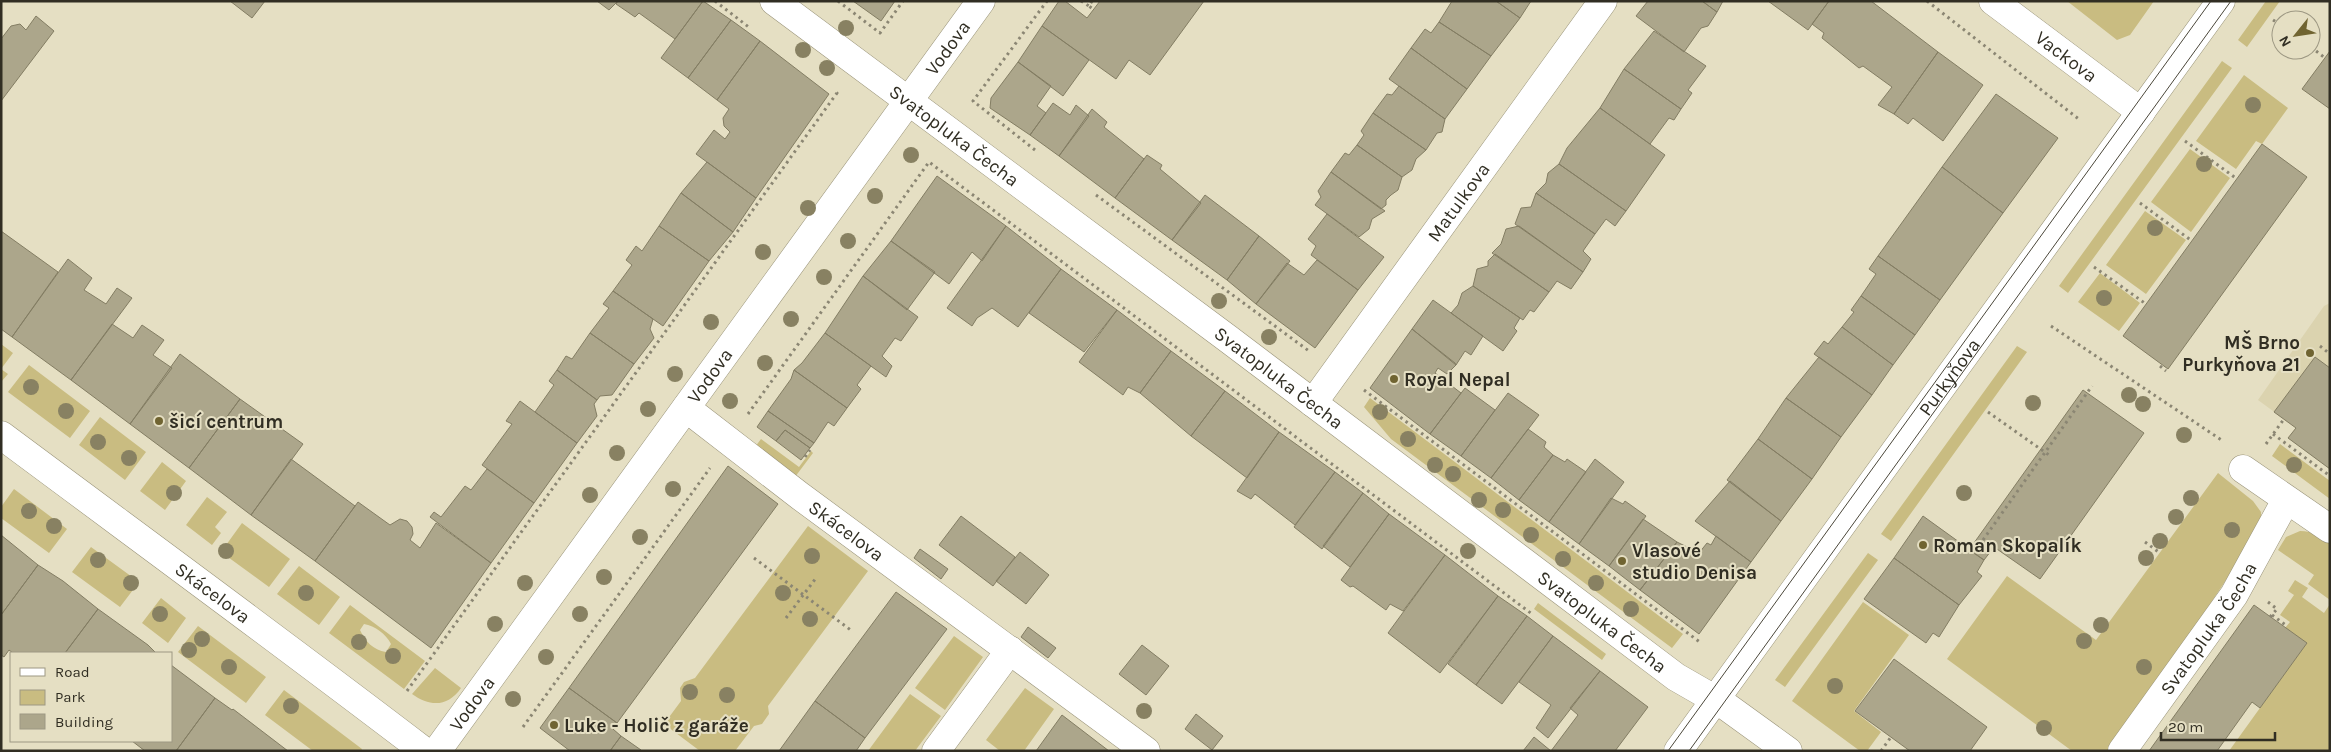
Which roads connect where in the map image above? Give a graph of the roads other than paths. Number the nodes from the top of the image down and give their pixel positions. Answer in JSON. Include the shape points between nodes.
{"nodes":[{"id":1,"x":774,"y":1,"type":"edge"},
{"id":2,"x":981,"y":1,"type":"edge"},
{"id":3,"x":1603,"y":1,"type":"edge"},
{"id":4,"x":1992,"y":1,"type":"edge"},
{"id":5,"x":2221,"y":1,"type":"edge"},
{"id":6,"x":909,"y":102,"type":"junction"},
{"id":7,"x":2141,"y":112,"type":"junction"},
{"id":8,"x":1314,"y":403,"type":"junction"},
{"id":9,"x":686,"y":408,"type":"junction"},
{"id":10,"x":1,"y":435,"type":"edge"},
{"id":11,"x":2243,"y":469,"type":"dead end"},
{"id":12,"x":2286,"y":500,"type":"junction"},
{"id":13,"x":2330,"y":529,"type":"edge"},
{"id":14,"x":1010,"y":650,"type":"junction"},
{"id":15,"x":1715,"y":700,"type":"junction"},
{"id":16,"x":424,"y":751,"type":"edge"},
{"id":17,"x":437,"y":751,"type":"edge"},
{"id":18,"x":936,"y":751,"type":"edge"},
{"id":19,"x":1146,"y":751,"type":"edge"},
{"id":20,"x":1678,"y":751,"type":"edge"},
{"id":21,"x":1788,"y":751,"type":"edge"},
{"id":22,"x":2122,"y":751,"type":"edge"}],
"edges":[{"from":1,"to":6,"type":"street","name":"Svatopluka Čecha"},
{"from":2,"to":6,"type":"street","name":"Vodova"},
{"from":3,"to":8,"type":"street","name":"Matulkova"},
{"from":4,"to":7,"type":"street","name":"Vackova"},
{"from":5,"to":7,"type":"street","name":"Purkyňova"},
{"from":6,"to":8,"type":"street","name":"Svatopluka Čecha"},
{"from":6,"to":9,"type":"street","name":"Vodova"},
{"from":7,"to":15,"type":"street","name":"Purkyňova"},
{"from":8,"to":15,"type":"street","name":"Svatopluka Čecha","via":[[1676,677]]},
{"from":9,"to":14,"type":"street","name":"Skácelova"},
{"from":9,"to":17,"type":"street","name":"Vodova"},
{"from":10,"to":16,"type":"street","name":"Skácelova"},
{"from":11,"to":12,"type":"street"},
{"from":12,"to":13,"type":"street"},
{"from":12,"to":22,"type":"street","name":"Svatopluka Čecha","via":[[2234,595]]},
{"from":14,"to":18,"type":"street"},
{"from":14,"to":19,"type":"street","name":"Skácelova"},
{"from":15,"to":20,"type":"street","name":"Purkyňova"},
{"from":15,"to":21,"type":"street","name":"Svatopluka Čecha"}]}
